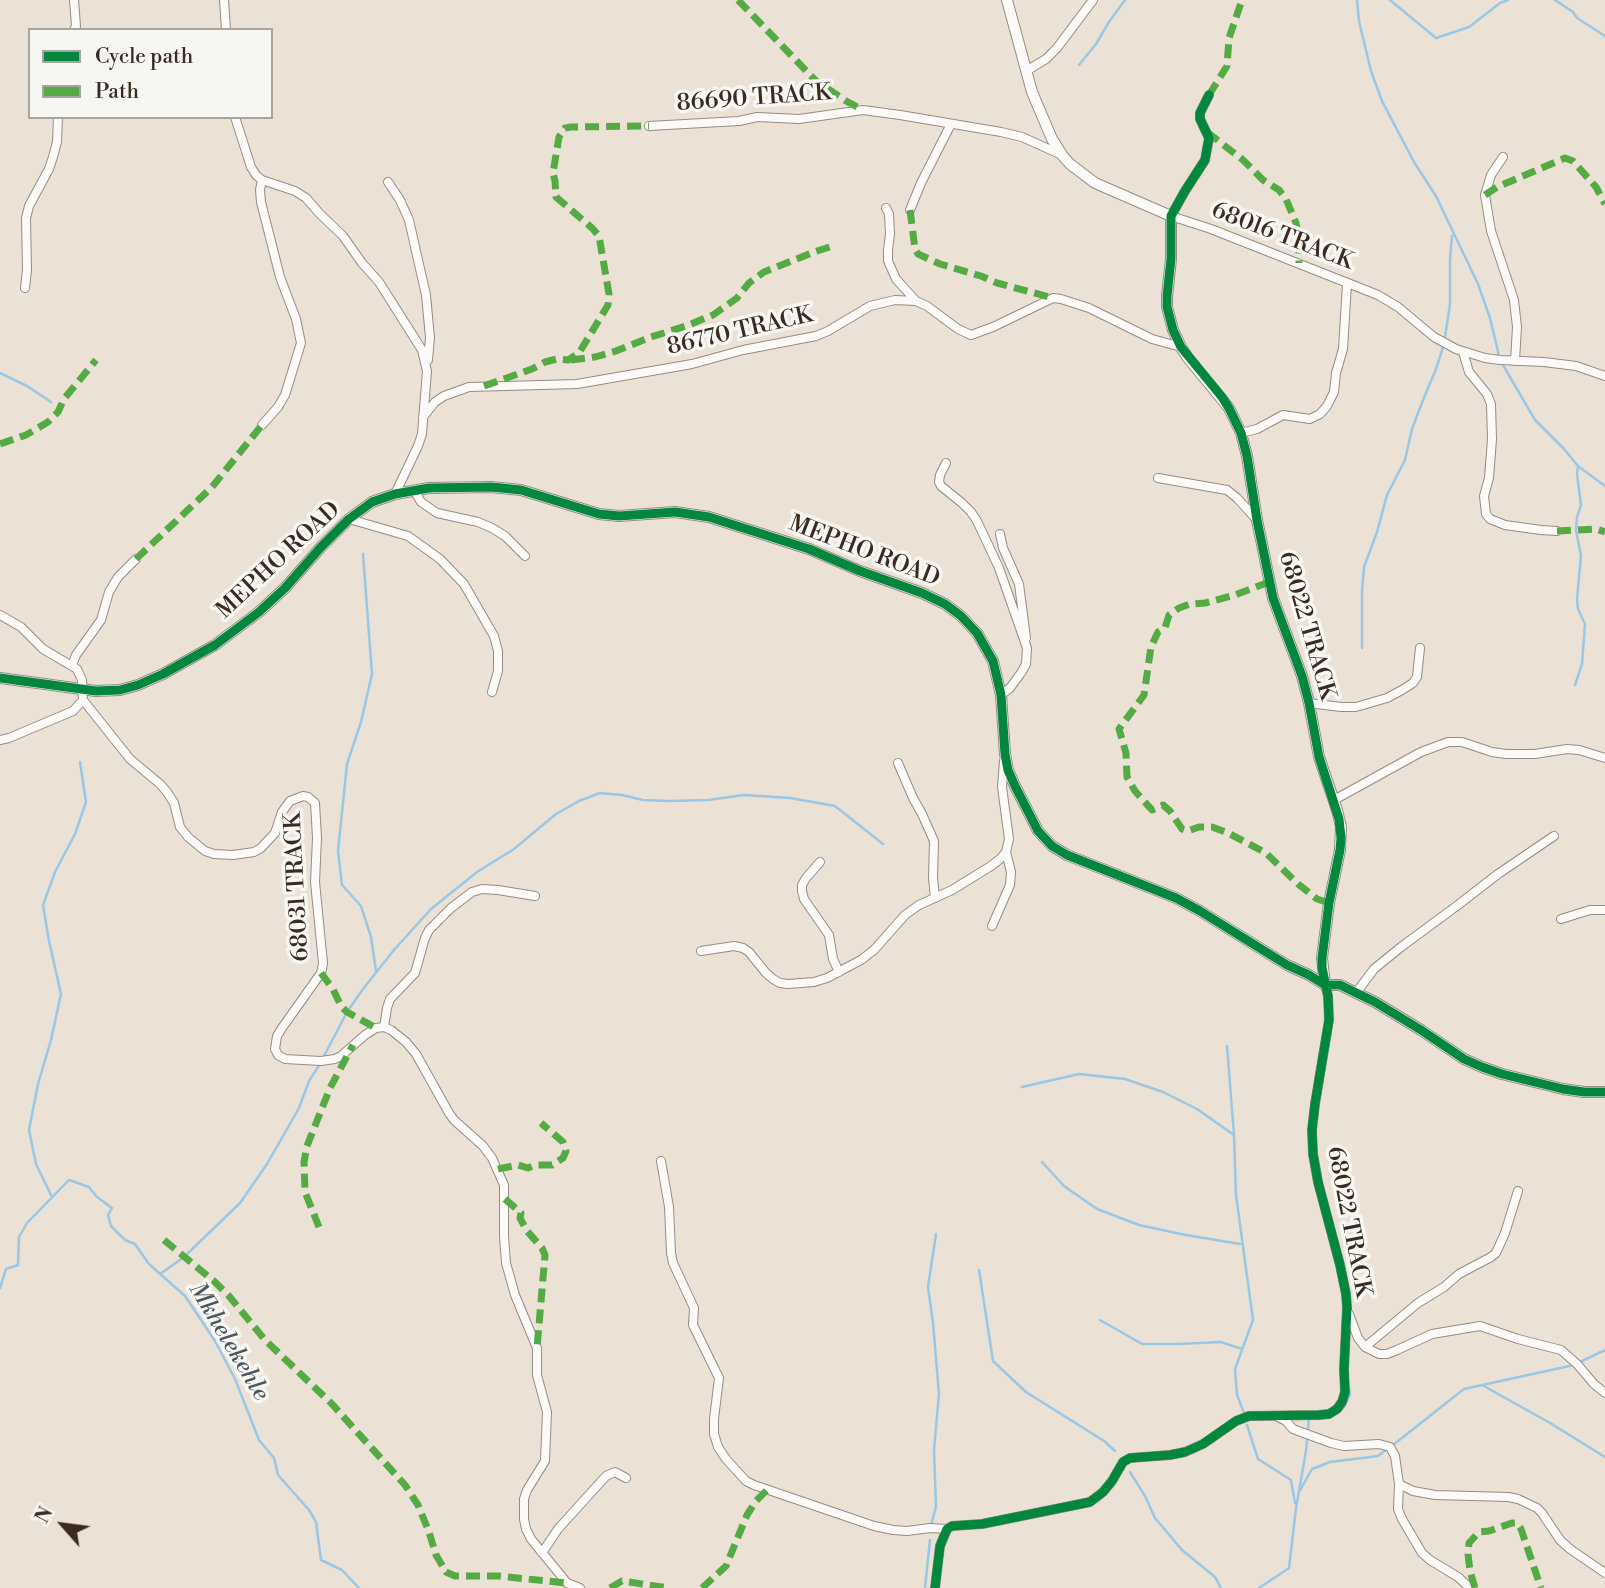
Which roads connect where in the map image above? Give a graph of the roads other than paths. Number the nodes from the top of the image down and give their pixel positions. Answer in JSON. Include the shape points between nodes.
{"nodes":[{"id":1,"x":74,"y":0,"type":"edge"},
{"id":2,"x":224,"y":0,"type":"edge"},
{"id":3,"x":1007,"y":0,"type":"edge"},
{"id":4,"x":1093,"y":0,"type":"edge"},
{"id":5,"x":75,"y":28,"type":"edge"},
{"id":6,"x":226,"y":28,"type":"edge"},
{"id":7,"x":1026,"y":71,"type":"junction"},
{"id":8,"x":1209,"y":95,"type":"dead end"},
{"id":9,"x":863,"y":110,"type":"joint"},
{"id":10,"x":58,"y":119,"type":"edge"},
{"id":11,"x":236,"y":119,"type":"edge"},
{"id":12,"x":951,"y":124,"type":"junction"},
{"id":13,"x":649,"y":126,"type":"dead end"},
{"id":14,"x":1062,"y":155,"type":"junction"},
{"id":15,"x":1503,"y":157,"type":"dead end"},
{"id":16,"x":262,"y":180,"type":"junction"},
{"id":17,"x":388,"y":182,"type":"dead end"},
{"id":18,"x":886,"y":208,"type":"dead end"},
{"id":19,"x":910,"y":210,"type":"dead end"},
{"id":20,"x":1171,"y":216,"type":"junction"},
{"id":21,"x":1347,"y":284,"type":"junction"},
{"id":22,"x":24,"y":288,"type":"dead end"},
{"id":23,"x":916,"y":301,"type":"junction"},
{"id":24,"x":1181,"y":347,"type":"junction"},
{"id":25,"x":1463,"y":352,"type":"junction"},
{"id":26,"x":1515,"y":361,"type":"junction"},
{"id":27,"x":427,"y":371,"type":"junction"},
{"id":28,"x":1605,"y":376,"type":"edge"},
{"id":29,"x":423,"y":418,"type":"junction"},
{"id":30,"x":262,"y":425,"type":"dead end"},
{"id":31,"x":1241,"y":433,"type":"junction"},
{"id":32,"x":947,"y":463,"type":"dead end"},
{"id":33,"x":1158,"y":478,"type":"dead end"},
{"id":34,"x":414,"y":491,"type":"junction"},
{"id":35,"x":395,"y":494,"type":"junction"},
{"id":36,"x":349,"y":519,"type":"junction"},
{"id":37,"x":1257,"y":520,"type":"junction"},
{"id":38,"x":1557,"y":531,"type":"dead end"},
{"id":39,"x":1000,"y":534,"type":"dead end"},
{"id":40,"x":524,"y":556,"type":"dead end"},
{"id":41,"x":136,"y":559,"type":"dead end"},
{"id":42,"x":0,"y":615,"type":"edge"},
{"id":43,"x":1027,"y":648,"type":"junction"},
{"id":44,"x":1420,"y":648,"type":"dead end"},
{"id":45,"x":72,"y":665,"type":"junction"},
{"id":46,"x":0,"y":678,"type":"edge"},
{"id":47,"x":492,"y":692,"type":"dead end"},
{"id":48,"x":83,"y":695,"type":"junction"},
{"id":49,"x":1001,"y":695,"type":"junction"},
{"id":50,"x":1309,"y":703,"type":"junction"},
{"id":51,"x":0,"y":740,"type":"edge"},
{"id":52,"x":1005,"y":754,"type":"junction"},
{"id":53,"x":1605,"y":758,"type":"edge"},
{"id":54,"x":898,"y":762,"type":"dead end"},
{"id":55,"x":1334,"y":800,"type":"junction"},
{"id":56,"x":1554,"y":836,"type":"dead end"},
{"id":57,"x":1006,"y":852,"type":"junction"},
{"id":58,"x":820,"y":862,"type":"dead end"},
{"id":59,"x":536,"y":896,"type":"dead end"},
{"id":60,"x":935,"y":898,"type":"junction"},
{"id":61,"x":1605,"y":910,"type":"edge"},
{"id":62,"x":1561,"y":919,"type":"dead end"},
{"id":63,"x":992,"y":926,"type":"dead end"},
{"id":64,"x":701,"y":951,"type":"dead end"},
{"id":65,"x":839,"y":972,"type":"junction"},
{"id":66,"x":1325,"y":985,"type":"junction"},
{"id":67,"x":1356,"y":993,"type":"junction"},
{"id":68,"x":384,"y":1027,"type":"junction"},
{"id":69,"x":1605,"y":1092,"type":"edge"},
{"id":70,"x":661,"y":1161,"type":"dead end"},
{"id":71,"x":1518,"y":1191,"type":"dead end"},
{"id":72,"x":1347,"y":1308,"type":"junction"},
{"id":73,"x":1365,"y":1347,"type":"junction"},
{"id":74,"x":1605,"y":1393,"type":"edge"},
{"id":75,"x":1275,"y":1416,"type":"junction"},
{"id":76,"x":626,"y":1478,"type":"dead end"},
{"id":77,"x":1399,"y":1484,"type":"junction"},
{"id":78,"x":947,"y":1529,"type":"junction"},
{"id":79,"x":542,"y":1553,"type":"junction"},
{"id":80,"x":1605,"y":1573,"type":"edge"},
{"id":81,"x":580,"y":1588,"type":"edge"},
{"id":82,"x":935,"y":1588,"type":"edge"},
{"id":83,"x":1470,"y":1588,"type":"edge"}],
"edges":[{"from":1,"to":5,"type":"street"},
{"from":2,"to":6,"type":"street"},
{"from":3,"to":7,"type":"street"},
{"from":4,"to":7,"type":"street","via":[[1057,48]]},
{"from":7,"to":14,"type":"street","via":[[1039,111]]},
{"from":8,"to":20,"type":"street","via":[[1200,113],[1209,138],[1205,160]]},
{"from":9,"to":12,"type":"street","name":"68016 TRACK"},
{"from":9,"to":13,"type":"street","name":"86690 TRACK","via":[[799,119],[757,117]]},
{"from":10,"to":22,"type":"street","via":[[53,157],[26,218]]},
{"from":11,"to":16,"type":"street","via":[[251,167]]},
{"from":12,"to":14,"type":"street","name":"68016 TRACK","via":[[1011,134]]},
{"from":12,"to":19,"type":"street"},
{"from":14,"to":20,"type":"street","name":"68016 TRACK","via":[[1095,183]]},
{"from":15,"to":26,"type":"street","via":[[1485,195],[1491,231],[1514,300]]},
{"from":16,"to":27,"type":"street","via":[[306,198],[343,236],[418,342]]},
{"from":16,"to":30,"type":"street","via":[[261,202],[301,343],[285,395]]},
{"from":17,"to":27,"type":"street","via":[[409,220],[426,295]]},
{"from":18,"to":23,"type":"street","via":[[888,261],[896,279]]},
{"from":20,"to":21,"type":"street","name":"68016 TRACK"},
{"from":20,"to":24,"type":"street","name":"68022 TRACK","via":[[1167,307]]},
{"from":21,"to":25,"type":"street","name":"68016 TRACK","via":[[1388,300],[1444,344]]},
{"from":21,"to":31,"type":"street","via":[[1343,349],[1327,406],[1310,419],[1283,415]]},
{"from":23,"to":24,"type":"street","via":[[971,335],[1053,298],[1080,304],[1152,339]]},
{"from":23,"to":29,"type":"street","name":"86770 TRACK","via":[[884,302],[816,336],[692,364],[576,384],[469,387],[435,402]]},
{"from":24,"to":31,"type":"street","name":"68022 TRACK","via":[[1222,397]]},
{"from":25,"to":26,"type":"street","name":"68016 TRACK"},
{"from":25,"to":38,"type":"street","via":[[1469,372],[1491,404],[1486,514],[1505,525]]},
{"from":26,"to":28,"type":"street","name":"68016 TRACK","via":[[1576,366]]},
{"from":27,"to":29,"type":"street"},
{"from":29,"to":35,"type":"street","via":[[418,446]]},
{"from":31,"to":37,"type":"street","name":"68022 TRACK"},
{"from":32,"to":43,"type":"street","via":[[939,482],[977,521]]},
{"from":33,"to":37,"type":"street","via":[[1227,490]]},
{"from":34,"to":35,"type":"street","name":"MEPHO ROAD"},
{"from":34,"to":40,"type":"street","via":[[437,513],[492,528]]},
{"from":34,"to":49,"type":"street","name":"MEPHO ROAD","via":[[491,486],[599,514],[690,513],[809,549],[922,593],[961,616],[988,649]]},
{"from":35,"to":36,"type":"street","name":"MEPHO ROAD","via":[[372,502]]},
{"from":36,"to":47,"type":"street","via":[[408,536],[464,583],[498,651]]},
{"from":36,"to":48,"type":"street","name":"MEPHO ROAD","via":[[285,588],[215,645],[138,685]]},
{"from":37,"to":50,"type":"street","name":"68022 TRACK","via":[[1273,598]]},
{"from":39,"to":43,"type":"street","via":[[1019,584]]},
{"from":41,"to":45,"type":"street","via":[[118,577],[101,620]]},
{"from":42,"to":45,"type":"street"},
{"from":43,"to":49,"type":"street","via":[[1026,664]]},
{"from":44,"to":50,"type":"street","via":[[1417,677],[1388,698],[1356,707]]},
{"from":45,"to":48,"type":"street","name":"68031 TRACK","via":[[80,674]]},
{"from":46,"to":48,"type":"street","name":"MEPHO ROAD"},
{"from":48,"to":51,"type":"street","via":[[73,711]]},
{"from":48,"to":68,"type":"street","name":"68031 TRACK","via":[[130,759],[160,784],[174,803],[180,827],[205,851],[254,852],[275,834],[285,806],[298,797],[312,799],[323,963],[321,974],[277,1036],[275,1049],[285,1059],[335,1059],[365,1035]]},
{"from":49,"to":52,"type":"street","name":"MEPHO ROAD"},
{"from":50,"to":55,"type":"street","name":"68022 TRACK","via":[[1319,757]]},
{"from":52,"to":57,"type":"street"},
{"from":52,"to":66,"type":"street","name":"MEPHO ROAD","via":[[1023,805],[1052,846],[1184,902]]},
{"from":53,"to":55,"type":"street","via":[[1579,750],[1506,754],[1448,742]]},
{"from":54,"to":60,"type":"street","via":[[934,841]]},
{"from":55,"to":66,"type":"street","name":"68022 TRACK","via":[[1341,838],[1323,942]]},
{"from":56,"to":67,"type":"street","via":[[1401,947],[1374,969]]},
{"from":57,"to":60,"type":"street","via":[[991,866]]},
{"from":57,"to":63,"type":"street","via":[[1010,885]]},
{"from":58,"to":65,"type":"street","via":[[802,891],[829,935]]},
{"from":59,"to":68,"type":"street","via":[[482,890],[464,897],[429,930],[415,973],[390,999]]},
{"from":60,"to":65,"type":"street","via":[[905,915],[874,950]]},
{"from":61,"to":62,"type":"street"},
{"from":64,"to":65,"type":"street","via":[[743,948],[780,983],[814,982]]},
{"from":66,"to":67,"type":"street","name":"MEPHO ROAD"},
{"from":66,"to":72,"type":"street","name":"68022 TRACK","via":[[1329,1020],[1315,1104],[1313,1154]]},
{"from":67,"to":69,"type":"street","name":"MEPHO ROAD","via":[[1482,1067],[1563,1089]]},
{"from":68,"to":79,"type":"street","via":[[416,1054],[449,1113],[483,1146],[502,1178],[506,1264],[537,1348],[537,1375],[547,1412],[546,1455],[523,1508],[526,1529]]},
{"from":70,"to":78,"type":"street","name":"68022 TRACK","via":[[673,1263],[694,1308],[693,1325],[719,1378],[715,1434],[726,1459],[746,1481],[874,1526],[893,1531]]},
{"from":71,"to":73,"type":"street","via":[[1496,1253],[1418,1303]]},
{"from":72,"to":73,"type":"street"},
{"from":72,"to":75,"type":"street","name":"68022 TRACK","via":[[1342,1402],[1329,1414]]},
{"from":73,"to":74,"type":"street","via":[[1387,1354],[1432,1334],[1480,1326],[1561,1350]]},
{"from":75,"to":77,"type":"street","via":[[1293,1429],[1331,1443],[1390,1447]]},
{"from":75,"to":78,"type":"street","name":"68022 TRACK","via":[[1236,1421],[1185,1452],[1130,1458],[1090,1502]]},
{"from":76,"to":79,"type":"street","via":[[615,1472],[606,1476]]},
{"from":77,"to":80,"type":"street","via":[[1422,1494],[1518,1499],[1542,1513],[1560,1540]]},
{"from":77,"to":83,"type":"street","via":[[1398,1509],[1422,1553]]},
{"from":78,"to":82,"type":"street"},
{"from":79,"to":81,"type":"street","via":[[567,1583]]}]}
